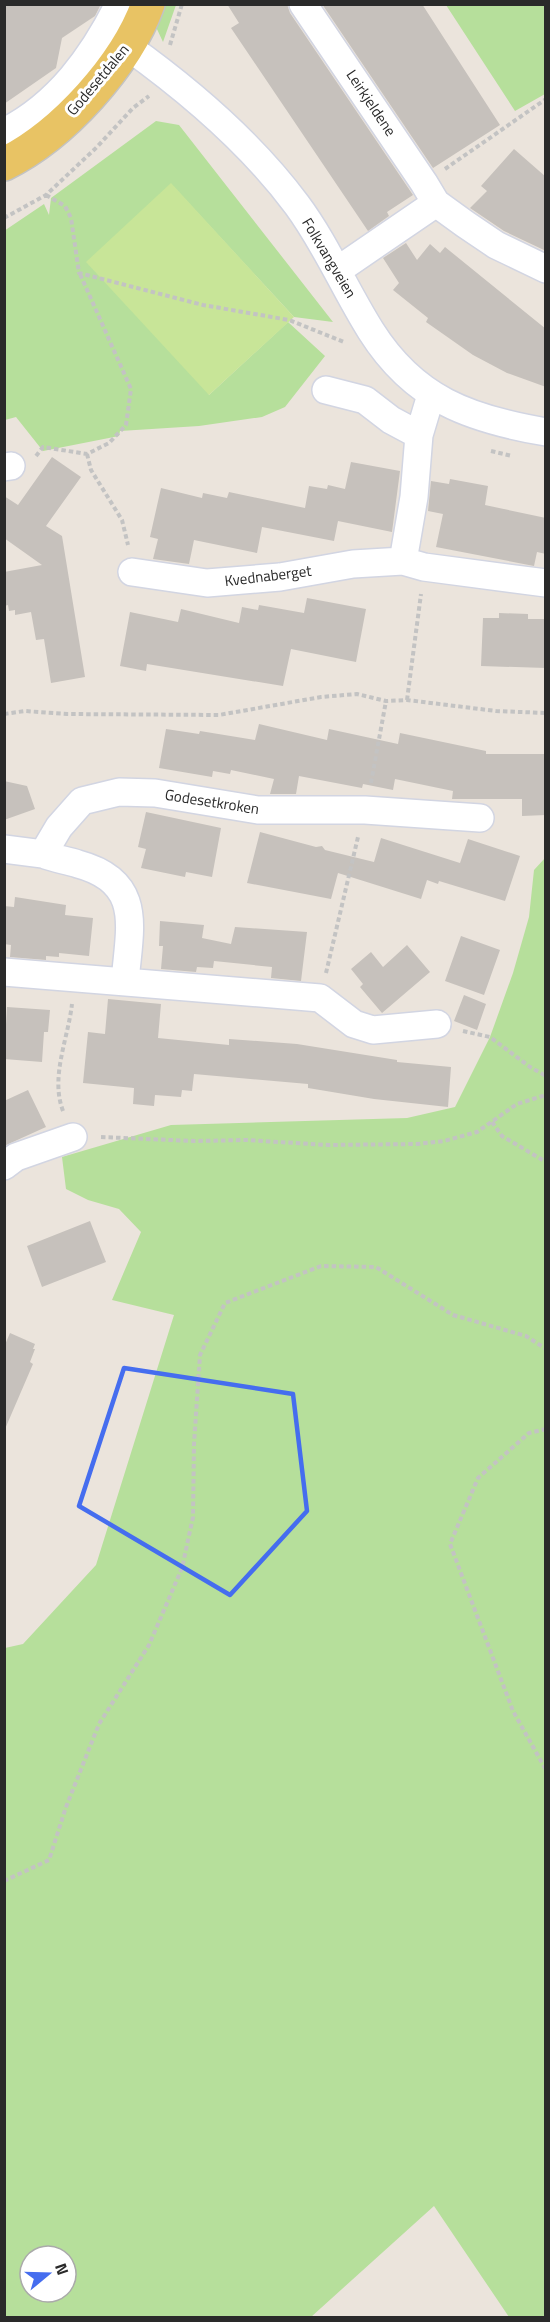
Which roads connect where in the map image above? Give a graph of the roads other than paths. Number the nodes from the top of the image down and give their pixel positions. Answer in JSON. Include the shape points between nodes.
{"nodes":[{"id":1,"x":119,"y":4,"type":"edge"},
{"id":2,"x":148,"y":4,"type":"edge"},
{"id":3,"x":303,"y":4,"type":"edge"},
{"id":4,"x":128,"y":46,"type":"junction"},
{"id":5,"x":4,"y":132,"type":"edge"},
{"id":6,"x":4,"y":164,"type":"edge"},
{"id":7,"x":430,"y":193,"type":"junction"},
{"id":8,"x":546,"y":269,"type":"edge"},
{"id":9,"x":338,"y":270,"type":"junction"},
{"id":10,"x":326,"y":390,"type":"dead end"},
{"id":11,"x":431,"y":395,"type":"junction"},
{"id":12,"x":546,"y":432,"type":"edge"},
{"id":13,"x":419,"y":435,"type":"junction"},
{"id":14,"x":414,"y":564,"type":"junction"},
{"id":15,"x":132,"y":572,"type":"road end"},
{"id":16,"x":546,"y":583,"type":"edge"},
{"id":17,"x":480,"y":818,"type":"dead end"},
{"id":18,"x":4,"y":849,"type":"edge"},
{"id":19,"x":43,"y":854,"type":"junction"},
{"id":20,"x":4,"y":972,"type":"edge"},
{"id":21,"x":125,"y":982,"type":"junction"},
{"id":22,"x":437,"y":1024,"type":"road end"},
{"id":23,"x":73,"y":1137,"type":"road end"},
{"id":24,"x":4,"y":1166,"type":"edge"}],
"edges":[{"from":1,"to":5,"type":"street","via":[[101,40],[76,74],[44,106]]},
{"from":2,"to":4,"type":"main road","name":"Godesetdalen"},
{"from":3,"to":7,"type":"street","name":"Leirkjeldene"},
{"from":4,"to":6,"type":"main road","name":"Godesetdalen","via":[[91,94],[60,124]]},
{"from":4,"to":9,"type":"street","name":"Folkvangveien","via":[[260,161],[297,206]]},
{"from":7,"to":8,"type":"street","name":"Leirkjeldene","via":[[496,245]]},
{"from":7,"to":9,"type":"street"},
{"from":9,"to":11,"type":"street","name":"Folkvangveien","via":[[370,330],[391,358]]},
{"from":10,"to":13,"type":"street","via":[[365,400]]},
{"from":11,"to":12,"type":"street","name":"Folkvangveien","via":[[475,416]]},
{"from":11,"to":13,"type":"street"},
{"from":13,"to":14,"type":"street"},
{"from":14,"to":15,"type":"street","name":"Kvednaberget","via":[[353,564],[280,577],[207,583]]},
{"from":14,"to":16,"type":"street","name":"Kvednaberget"},
{"from":17,"to":19,"type":"street","name":"Godesetkroken","via":[[365,810],[258,810],[155,792],[119,792],[82,801],[59,827]]},
{"from":18,"to":19,"type":"street"},
{"from":19,"to":21,"type":"street","via":[[101,873],[124,893],[130,913]]},
{"from":20,"to":21,"type":"street"},
{"from":21,"to":22,"type":"street","via":[[320,998],[354,1024],[373,1030]]},
{"from":23,"to":24,"type":"street"}]}
